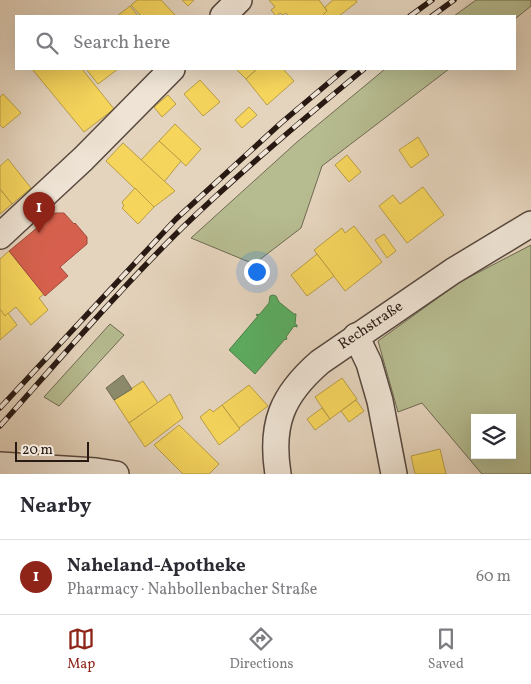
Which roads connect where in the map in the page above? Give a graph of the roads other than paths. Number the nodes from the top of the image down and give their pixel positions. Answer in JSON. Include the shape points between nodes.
{"nodes":[{"id":1,"x":239,"y":0,"type":"edge"},
{"id":2,"x":224,"y":15,"type":"edge"},
{"id":3,"x":171,"y":70,"type":"edge"},
{"id":4,"x":531,"y":224,"type":"edge"},
{"id":5,"x":0,"y":236,"type":"edge"},
{"id":6,"x":356,"y":336,"type":"junction"},
{"id":7,"x":0,"y":446,"type":"edge"},
{"id":8,"x":13,"y":468,"type":"edge"},
{"id":9,"x":116,"y":474,"type":"edge"},
{"id":10,"x":278,"y":474,"type":"edge"},
{"id":11,"x":394,"y":474,"type":"edge"}],
"edges":[{"from":1,"to":2,"type":"street"},
{"from":3,"to":5,"type":"street","via":[[83,159]]},
{"from":4,"to":6,"type":"street","name":"Rechstraße"},
{"from":6,"to":10,"type":"street","name":"Rechstraße","via":[[302,377],[291,391],[277,429],[274,453]]},
{"from":6,"to":11,"type":"street","via":[[370,364]]},
{"from":7,"to":8,"type":"street"},
{"from":8,"to":9,"type":"street"}]}
